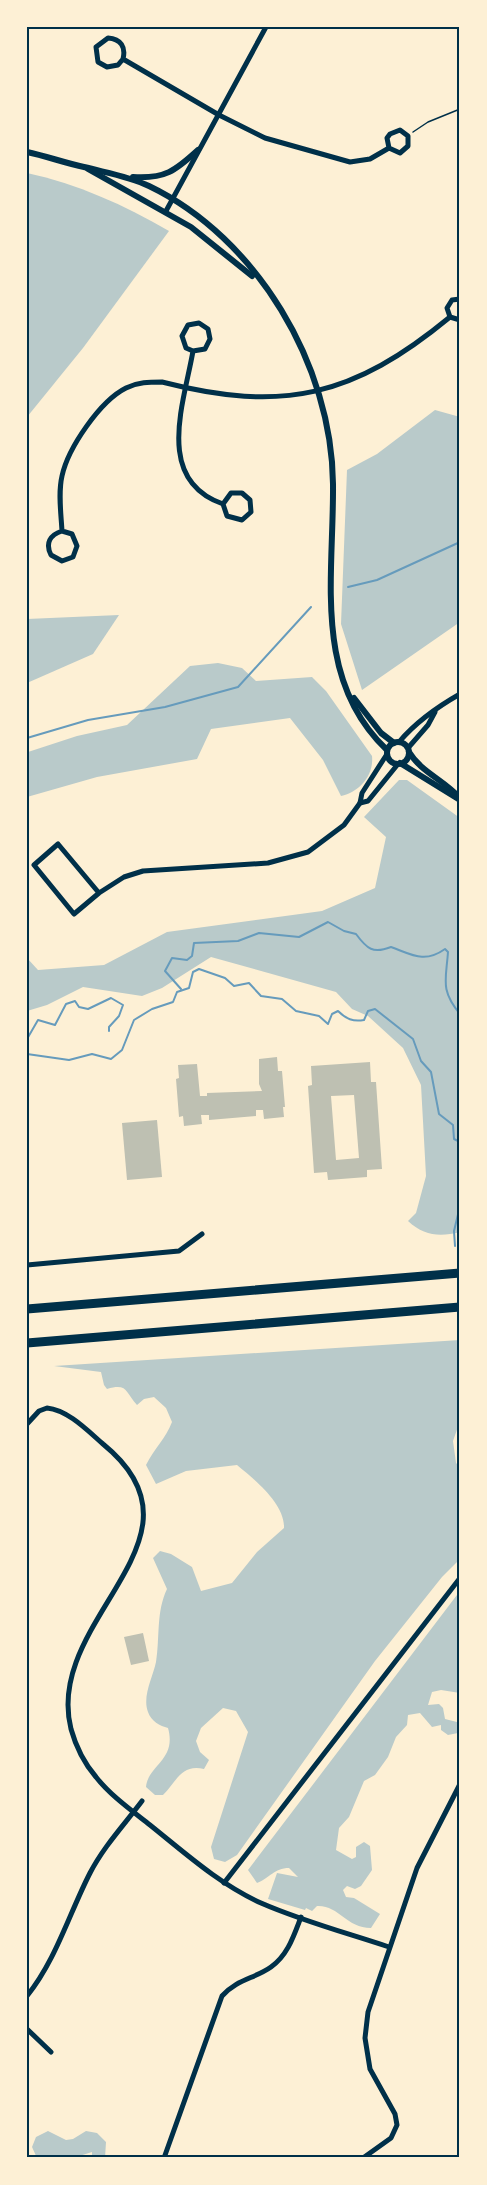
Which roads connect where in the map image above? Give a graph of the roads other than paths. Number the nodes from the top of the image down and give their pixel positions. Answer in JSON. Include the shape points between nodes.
{"nodes":[{"id":1,"x":266,"y":27,"type":"edge"},
{"id":2,"x":123,"y":59,"type":"junction"},
{"id":3,"x":219,"y":115,"type":"junction"},
{"id":4,"x":389,"y":148,"type":"junction"},
{"id":5,"x":198,"y":150,"type":"junction"},
{"id":6,"x":27,"y":152,"type":"edge"},
{"id":7,"x":84,"y":167,"type":"junction"},
{"id":8,"x":128,"y":176,"type":"junction"},
{"id":9,"x":172,"y":198,"type":"junction"},
{"id":10,"x":166,"y":211,"type":"junction"},
{"id":11,"x":263,"y":287,"type":"junction"},
{"id":12,"x":460,"y":299,"type":"edge"},
{"id":13,"x":450,"y":317,"type":"junction"},
{"id":14,"x":460,"y":320,"type":"edge"},
{"id":15,"x":193,"y":351,"type":"junction"},
{"id":16,"x":186,"y":388,"type":"junction"},
{"id":17,"x":318,"y":391,"type":"junction"},
{"id":18,"x":223,"y":504,"type":"junction"},
{"id":19,"x":62,"y":531,"type":"junction"},
{"id":20,"x":350,"y":693,"type":"junction"},
{"id":21,"x":460,"y":694,"type":"edge"},
{"id":22,"x":435,"y":712,"type":"junction"},
{"id":23,"x":396,"y":742,"type":"junction"},
{"id":24,"x":408,"y":750,"type":"junction"},
{"id":25,"x":387,"y":752,"type":"junction"},
{"id":26,"x":399,"y":764,"type":"junction"},
{"id":27,"x":460,"y":799,"type":"edge"},
{"id":28,"x":360,"y":803,"type":"junction"},
{"id":29,"x":99,"y":893,"type":"junction"},
{"id":30,"x":202,"y":1234,"type":"dead end"},
{"id":31,"x":27,"y":1265,"type":"edge"},
{"id":32,"x":460,"y":1272,"type":"edge"},
{"id":33,"x":460,"y":1307,"type":"edge"},
{"id":34,"x":27,"y":1309,"type":"edge"},
{"id":35,"x":27,"y":1343,"type":"edge"},
{"id":36,"x":27,"y":1424,"type":"edge"},
{"id":37,"x":460,"y":1578,"type":"edge"},
{"id":38,"x":460,"y":1784,"type":"edge"},
{"id":39,"x":142,"y":1801,"type":"dead end"},
{"id":40,"x":134,"y":1812,"type":"junction"},
{"id":41,"x":224,"y":1883,"type":"junction"},
{"id":42,"x":301,"y":1917,"type":"junction"},
{"id":43,"x":389,"y":1947,"type":"junction"},
{"id":44,"x":27,"y":1996,"type":"edge"},
{"id":45,"x":27,"y":2028,"type":"edge"},
{"id":46,"x":51,"y":2052,"type":"dead end"},
{"id":47,"x":164,"y":2158,"type":"edge"},
{"id":48,"x":363,"y":2158,"type":"edge"}],
"edges":[{"from":1,"to":3,"type":"street"},
{"from":2,"to":2,"type":"street","via":[[123,47],[114,39],[103,40],[96,47],[102,65],[112,67]]},
{"from":2,"to":3,"type":"street"},
{"from":3,"to":4,"type":"street","via":[[265,138],[337,160],[370,159]]},
{"from":3,"to":5,"type":"street"},
{"from":4,"to":4,"type":"street","via":[[394,152],[405,150],[408,136],[400,130],[390,134]]},
{"from":5,"to":8,"type":"street","via":[[164,175]]},
{"from":5,"to":9,"type":"street"},
{"from":6,"to":7,"type":"street"},
{"from":7,"to":8,"type":"street"},
{"from":7,"to":10,"type":"street"},
{"from":8,"to":9,"type":"street"},
{"from":9,"to":10,"type":"street"},
{"from":9,"to":11,"type":"street","via":[[217,231]]},
{"from":10,"to":11,"type":"street","via":[[210,240]]},
{"from":11,"to":17,"type":"street","via":[[296,335]]},
{"from":12,"to":13,"type":"street","via":[[448,304]]},
{"from":13,"to":14,"type":"street"},
{"from":13,"to":17,"type":"street","via":[[404,353]]},
{"from":15,"to":15,"type":"street","via":[[205,349],[210,339],[208,329],[199,323],[188,325],[182,336],[186,348]]},
{"from":15,"to":16,"type":"street"},
{"from":16,"to":17,"type":"street","via":[[262,399]]},
{"from":16,"to":18,"type":"street","via":[[178,430],[178,456],[196,486]]},
{"from":16,"to":19,"type":"street","via":[[162,382],[137,384],[106,405],[79,437],[65,464],[61,481]]},
{"from":17,"to":20,"type":"street","via":[[331,451],[333,482],[330,629]]},
{"from":18,"to":18,"type":"street","via":[[231,519],[242,520],[251,512],[250,500],[242,493],[231,493]]},
{"from":19,"to":19,"type":"street","via":[[48,543],[51,555],[62,561],[72,557],[77,546],[72,534]]},
{"from":20,"to":23,"type":"street","via":[[381,733]]},
{"from":20,"to":25,"type":"street","via":[[357,712]]},
{"from":21,"to":22,"type":"street"},
{"from":22,"to":23,"type":"street","via":[[420,719]]},
{"from":22,"to":24,"type":"street"},
{"from":23,"to":24,"type":"street"},
{"from":23,"to":25,"type":"street"},
{"from":24,"to":26,"type":"street","via":[[406,759]]},
{"from":24,"to":27,"type":"street","via":[[418,765]]},
{"from":25,"to":26,"type":"street","via":[[389,760]]},
{"from":25,"to":28,"type":"street"},
{"from":26,"to":27,"type":"street"},
{"from":26,"to":28,"type":"street","via":[[368,801]]},
{"from":28,"to":29,"type":"street","via":[[327,840],[285,861],[143,871],[124,877]]},
{"from":29,"to":29,"type":"street","via":[[58,844],[34,865],[74,914]]},
{"from":30,"to":31,"type":"street","via":[[179,1251]]},
{"from":32,"to":34,"type":"highway"},
{"from":33,"to":35,"type":"highway"},
{"from":36,"to":40,"type":"street","via":[[47,1408],[68,1417],[119,1458],[136,1480],[143,1502],[144,1526],[137,1549],[79,1651],[67,1698],[71,1729],[86,1763],[108,1791]]},
{"from":37,"to":41,"type":"street"},
{"from":38,"to":43,"type":"street","via":[[417,1868]]},
{"from":39,"to":40,"type":"street"},
{"from":40,"to":41,"type":"street"},
{"from":40,"to":44,"type":"street","via":[[92,1870],[49,1962]]},
{"from":41,"to":42,"type":"street"},
{"from":42,"to":43,"type":"street"},
{"from":42,"to":47,"type":"street","via":[[281,1958],[271,1967],[231,1985],[222,1996]]},
{"from":43,"to":48,"type":"street","via":[[368,2012],[365,2038],[370,2069],[397,2125],[391,2138]]},
{"from":45,"to":46,"type":"street"}]}
